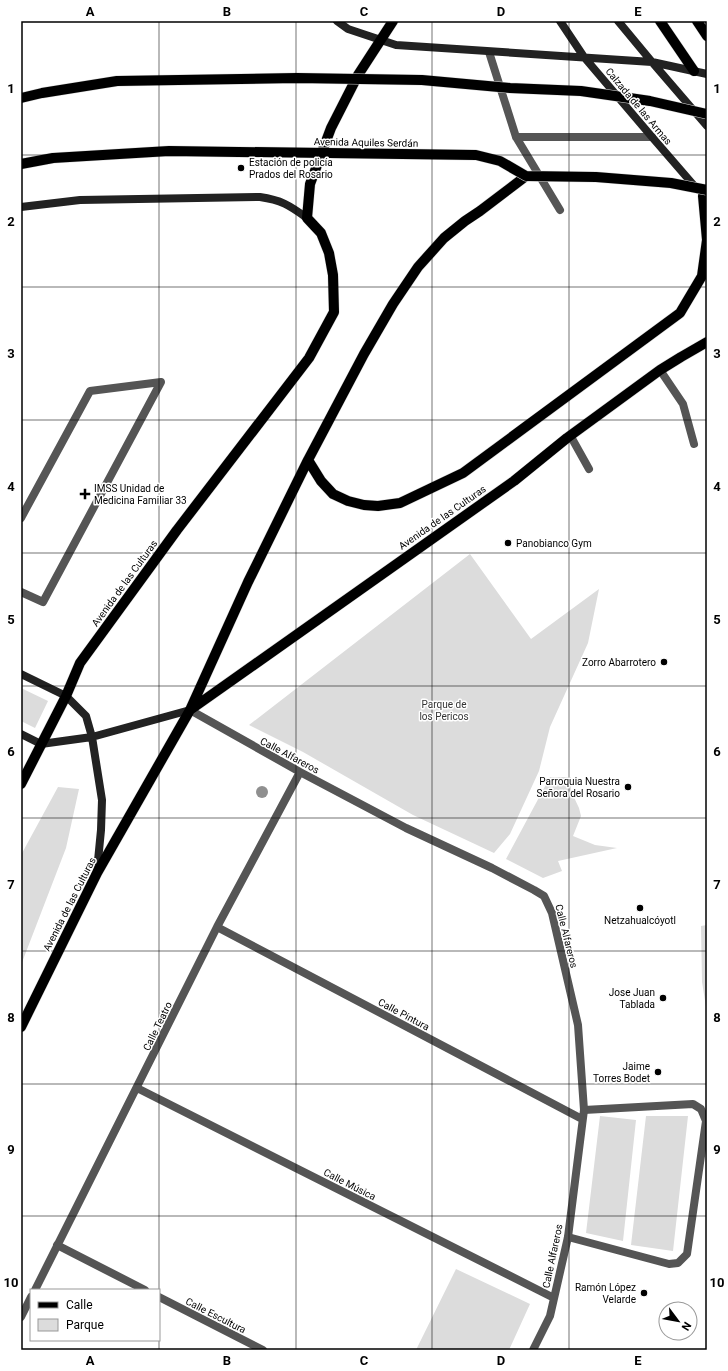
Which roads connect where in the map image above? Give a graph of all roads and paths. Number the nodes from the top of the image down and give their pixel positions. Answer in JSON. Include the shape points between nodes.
{"nodes":[{"id":1,"x":338,"y":21,"type":"edge"},
{"id":2,"x":394,"y":21,"type":"edge"},
{"id":3,"x":560,"y":21,"type":"edge"},
{"id":4,"x":618,"y":21,"type":"edge"},
{"id":5,"x":660,"y":21,"type":"edge"},
{"id":6,"x":696,"y":21,"type":"edge"},
{"id":7,"x":707,"y":36,"type":"edge"},
{"id":8,"x":381,"y":41,"type":"junction"},
{"id":9,"x":489,"y":52,"type":"junction"},
{"id":10,"x":584,"y":57,"type":"junction"},
{"id":11,"x":652,"y":62,"type":"junction"},
{"id":12,"x":694,"y":70,"type":"junction"},
{"id":13,"x":707,"y":74,"type":"edge"},
{"id":14,"x":21,"y":98,"type":"edge"},
{"id":15,"x":707,"y":114,"type":"edge"},
{"id":16,"x":707,"y":126,"type":"edge"},
{"id":17,"x":516,"y":137,"type":"junction"},
{"id":18,"x":652,"y":137,"type":"junction"},
{"id":19,"x":21,"y":164,"type":"edge"},
{"id":20,"x":526,"y":176,"type":"junction"},
{"id":21,"x":706,"y":195,"type":"edge"},
{"id":22,"x":21,"y":207,"type":"edge"},
{"id":23,"x":560,"y":210,"type":"dead end"},
{"id":24,"x":306,"y":218,"type":"junction"},
{"id":25,"x":707,"y":342,"type":"edge"},
{"id":26,"x":660,"y":370,"type":"junction"},
{"id":27,"x":570,"y":436,"type":"junction"},
{"id":28,"x":694,"y":444,"type":"dead end"},
{"id":29,"x":308,"y":460,"type":"junction"},
{"id":30,"x":589,"y":470,"type":"dead end"},
{"id":31,"x":21,"y":518,"type":"edge"},
{"id":32,"x":21,"y":592,"type":"edge"},
{"id":33,"x":21,"y":674,"type":"edge"},
{"id":34,"x":66,"y":696,"type":"junction"},
{"id":35,"x":190,"y":710,"type":"junction"},
{"id":36,"x":21,"y":734,"type":"edge"},
{"id":37,"x":92,"y":737,"type":"junction"},
{"id":38,"x":41,"y":744,"type":"junction"},
{"id":39,"x":300,"y":772,"type":"junction"},
{"id":40,"x":21,"y":784,"type":"edge"},
{"id":41,"x":97,"y":873,"type":"junction"},
{"id":42,"x":217,"y":927,"type":"junction"},
{"id":43,"x":21,"y":1027,"type":"edge"},
{"id":44,"x":137,"y":1088,"type":"junction"},
{"id":45,"x":584,"y":1110,"type":"junction"},
{"id":46,"x":582,"y":1119,"type":"junction"},
{"id":47,"x":568,"y":1238,"type":"junction"},
{"id":48,"x":57,"y":1245,"type":"junction"},
{"id":49,"x":35,"y":1289,"type":"edge"},
{"id":50,"x":143,"y":1289,"type":"edge"},
{"id":51,"x":160,"y":1298,"type":"edge"},
{"id":52,"x":554,"y":1298,"type":"junction"},
{"id":53,"x":30,"y":1299,"type":"edge"},
{"id":54,"x":21,"y":1317,"type":"edge"},
{"id":55,"x":263,"y":1350,"type":"edge"},
{"id":56,"x":533,"y":1350,"type":"edge"}],
"edges":[{"from":1,"to":8,"type":"street","via":[[348,29]]},
{"from":2,"to":8,"type":"main road"},
{"from":3,"to":10,"type":"street","name":"Calzada de las Armas"},
{"from":4,"to":11,"type":"street"},
{"from":5,"to":12,"type":"main road"},
{"from":6,"to":7,"type":"main road"},
{"from":8,"to":9,"type":"street","via":[[396,45]]},
{"from":8,"to":24,"type":"main road","via":[[358,75],[331,128],[310,184]]},
{"from":9,"to":10,"type":"street"},
{"from":9,"to":17,"type":"street"},
{"from":10,"to":11,"type":"street"},
{"from":10,"to":18,"type":"street","name":"Calzada de las Armas"},
{"from":11,"to":12,"type":"street"},
{"from":11,"to":16,"type":"street"},
{"from":12,"to":13,"type":"street"},
{"from":14,"to":15,"type":"main road","bridge":true,"via":[[117,81],[297,78],[422,80],[581,91],[650,101]]},
{"from":17,"to":18,"type":"street"},
{"from":17,"to":23,"type":"street"},
{"from":18,"to":21,"type":"street","name":"Calzada de las Armas"},
{"from":19,"to":20,"type":"main road","name":"Avenida Aquiles Serdán","bridge":true,"via":[[53,158],[169,151],[476,155],[500,161]]},
{"from":20,"to":21,"type":"main road","name":"Avenida Aquiles Serdán","bridge":true,"via":[[596,177],[670,184]]},
{"from":20,"to":29,"type":"main road","via":[[444,238],[418,267],[364,354]]},
{"from":21,"to":29,"type":"main road","via":[[707,240],[702,276],[680,313],[463,473],[400,503],[364,505],[333,494]]},
{"from":22,"to":24,"type":"street","via":[[80,200],[260,197],[287,204]]},
{"from":24,"to":34,"type":"main road","name":"Avenida de las Culturas","via":[[321,233],[329,253],[333,274],[334,312],[310,358],[177,530],[80,663]]},
{"from":25,"to":26,"type":"main road","name":"Avenida de las Culturas"},
{"from":26,"to":27,"type":"main road","name":"Avenida de las Culturas"},
{"from":26,"to":28,"type":"street","via":[[683,404]]},
{"from":27,"to":30,"type":"street"},
{"from":27,"to":35,"type":"main road","name":"Avenida de las Culturas","via":[[514,481]]},
{"from":29,"to":35,"type":"main road","via":[[248,582]]},
{"from":31,"to":32,"type":"street","via":[[90,391],[161,382],[43,602]]},
{"from":33,"to":34,"type":"street"},
{"from":34,"to":37,"type":"street","via":[[86,716]]},
{"from":34,"to":38,"type":"main road","name":"Avenida de las Culturas"},
{"from":35,"to":37,"type":"street","name":"Avenida de las Culturas"},
{"from":35,"to":39,"type":"street","name":"Calle Alfareros"},
{"from":35,"to":41,"type":"main road","name":"Avenida de las Culturas"},
{"from":36,"to":38,"type":"street"},
{"from":37,"to":38,"type":"street","name":"Avenida de las Culturas"},
{"from":37,"to":41,"type":"street","via":[[102,800]]},
{"from":38,"to":40,"type":"main road","name":"Avenida de las Culturas"},
{"from":39,"to":42,"type":"street","name":"Calle Teatro"},
{"from":39,"to":45,"type":"street","name":"Calle Alfareros","via":[[544,896],[552,913],[578,1025]]},
{"from":41,"to":43,"type":"main road","name":"Avenida de las Culturas"},
{"from":42,"to":44,"type":"street","name":"Calle Teatro"},
{"from":42,"to":46,"type":"street","name":"Calle Pintura"},
{"from":44,"to":48,"type":"street","name":"Calle Teatro"},
{"from":44,"to":52,"type":"street","name":"Calle Música"},
{"from":45,"to":46,"type":"street","name":"Calle Alfareros"},
{"from":45,"to":47,"type":"street","via":[[693,1104],[701,1109],[706,1121],[686,1254],[678,1263],[668,1264]]},
{"from":46,"to":47,"type":"street","name":"Calle Alfareros"},
{"from":47,"to":52,"type":"street","name":"Calle Alfareros"},
{"from":48,"to":49,"type":"street","name":"Calle Teatro"},
{"from":48,"to":50,"type":"street"},
{"from":51,"to":55,"type":"street","name":"Calle Escultura"},
{"from":52,"to":56,"type":"street","name":"Calle Alfareros","via":[[550,1316]]},
{"from":53,"to":54,"type":"street"}]}
